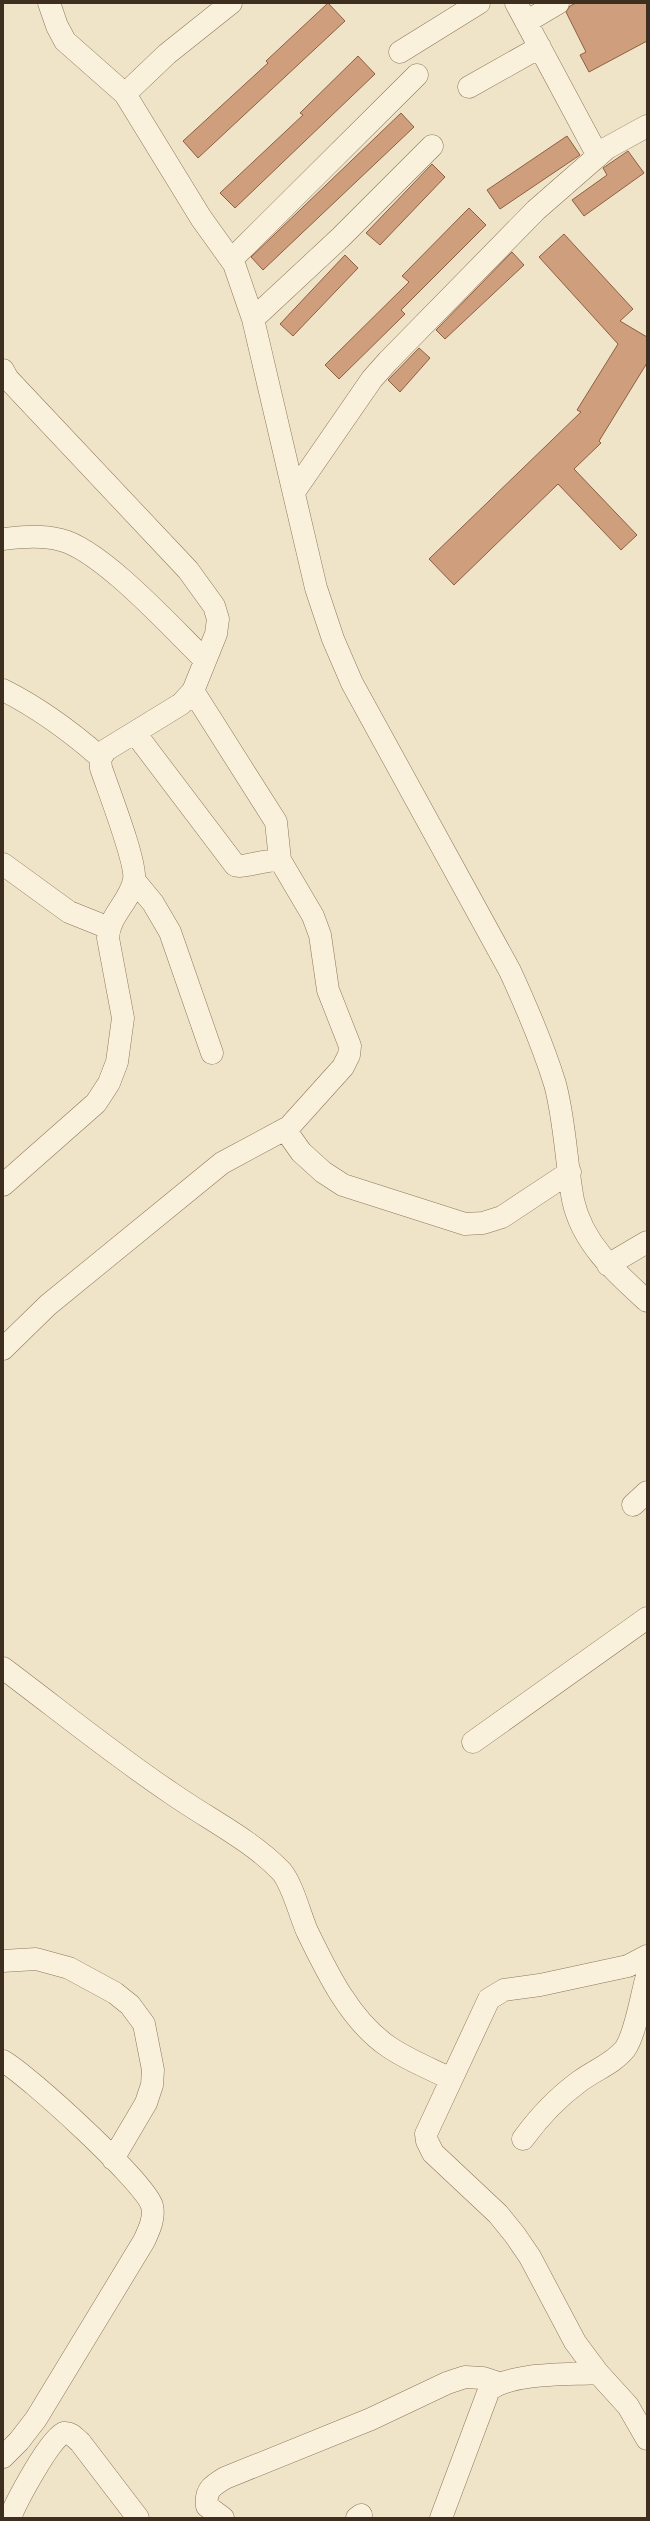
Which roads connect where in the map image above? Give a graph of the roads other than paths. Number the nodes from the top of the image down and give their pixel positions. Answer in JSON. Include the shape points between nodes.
{"nodes":[{"id":1,"x":48,"y":3,"type":"edge"},
{"id":2,"x":231,"y":3,"type":"edge"},
{"id":3,"x":478,"y":3,"type":"edge"},
{"id":4,"x":516,"y":3,"type":"edge"},
{"id":5,"x":558,"y":3,"type":"edge"},
{"id":6,"x":526,"y":22,"type":"junction"},
{"id":7,"x":540,"y":47,"type":"junction"},
{"id":8,"x":400,"y":52,"type":"dead end"},
{"id":9,"x":417,"y":75,"type":"dead end"},
{"id":10,"x":469,"y":87,"type":"dead end"},
{"id":11,"x":125,"y":94,"type":"junction"},
{"id":12,"x":647,"y":126,"type":"edge"},
{"id":13,"x":432,"y":146,"type":"dead end"},
{"id":14,"x":598,"y":156,"type":"junction"},
{"id":15,"x":232,"y":260,"type":"junction"},
{"id":16,"x":253,"y":319,"type":"junction"},
{"id":17,"x":3,"y":370,"type":"edge"},
{"id":18,"x":294,"y":492,"type":"junction"},
{"id":19,"x":3,"y":539,"type":"edge"},
{"id":20,"x":205,"y":660,"type":"junction"},
{"id":21,"x":3,"y":690,"type":"edge"},
{"id":22,"x":193,"y":691,"type":"junction"},
{"id":23,"x":135,"y":733,"type":"junction"},
{"id":24,"x":106,"y":750,"type":"junction"},
{"id":25,"x":280,"y":860,"type":"junction"},
{"id":26,"x":3,"y":864,"type":"edge"},
{"id":27,"x":134,"y":880,"type":"junction"},
{"id":28,"x":109,"y":928,"type":"junction"},
{"id":29,"x":212,"y":1053,"type":"dead end"},
{"id":30,"x":289,"y":1127,"type":"junction"},
{"id":31,"x":570,"y":1172,"type":"junction"},
{"id":32,"x":3,"y":1185,"type":"edge"},
{"id":33,"x":647,"y":1242,"type":"edge"},
{"id":34,"x":608,"y":1265,"type":"junction"},
{"id":35,"x":647,"y":1301,"type":"edge"},
{"id":36,"x":3,"y":1349,"type":"edge"},
{"id":37,"x":643,"y":1625,"type":"edge"},
{"id":38,"x":3,"y":1668,"type":"edge"},
{"id":39,"x":472,"y":1742,"type":"dead end"},
{"id":40,"x":647,"y":1956,"type":"edge"},
{"id":41,"x":3,"y":1961,"type":"edge"},
{"id":42,"x":647,"y":1976,"type":"edge"},
{"id":43,"x":3,"y":2061,"type":"edge"},
{"id":44,"x":451,"y":2079,"type":"junction"},
{"id":45,"x":523,"y":2139,"type":"dead end"},
{"id":46,"x":113,"y":2159,"type":"junction"},
{"id":47,"x":598,"y":2373,"type":"junction"},
{"id":48,"x":498,"y":2383,"type":"junction"},
{"id":49,"x":647,"y":2439,"type":"edge"},
{"id":50,"x":3,"y":2457,"type":"edge"},
{"id":51,"x":130,"y":2515,"type":"edge"},
{"id":52,"x":10,"y":2518,"type":"edge"},
{"id":53,"x":223,"y":2518,"type":"edge"},
{"id":54,"x":441,"y":2518,"type":"edge"}],
"edges":[{"from":1,"to":11,"type":"street","via":[[66,41]]},
{"from":2,"to":11,"type":"street","via":[[167,54]]},
{"from":3,"to":8,"type":"street"},
{"from":4,"to":6,"type":"street"},
{"from":5,"to":6,"type":"street"},
{"from":6,"to":7,"type":"street"},
{"from":7,"to":10,"type":"street"},
{"from":7,"to":14,"type":"street"},
{"from":9,"to":15,"type":"street"},
{"from":11,"to":15,"type":"street","via":[[201,218]]},
{"from":12,"to":14,"type":"street","via":[[607,148]]},
{"from":13,"to":16,"type":"street","via":[[341,237]]},
{"from":14,"to":18,"type":"street","via":[[536,210],[388,361],[372,379]]},
{"from":15,"to":16,"type":"street"},
{"from":16,"to":18,"type":"street"},
{"from":17,"to":20,"type":"street","via":[[8,379],[188,570],[210,600],[218,619],[216,634]]},
{"from":18,"to":31,"type":"street","via":[[316,588],[333,639],[352,683],[465,887],[510,971],[531,1017],[555,1085]]},
{"from":19,"to":20,"type":"street","via":[[34,536],[61,540],[85,550],[150,605]]},
{"from":20,"to":22,"type":"street"},
{"from":21,"to":24,"type":"street","via":[[32,704],[67,727],[100,757]]},
{"from":22,"to":23,"type":"street","via":[[180,704]]},
{"from":22,"to":25,"type":"street","via":[[276,822]]},
{"from":23,"to":24,"type":"street"},
{"from":23,"to":25,"type":"street","via":[[235,865],[244,867],[269,859]]},
{"from":24,"to":27,"type":"street","via":[[100,759],[101,768],[125,839]]},
{"from":25,"to":30,"type":"street","via":[[313,916],[320,935],[328,990],[350,1046],[349,1056],[343,1067]]},
{"from":26,"to":28,"type":"street","via":[[69,912]]},
{"from":27,"to":28,"type":"street"},
{"from":27,"to":29,"type":"street","via":[[153,903],[170,932]]},
{"from":28,"to":32,"type":"street","via":[[108,938],[123,1018],[117,1062],[109,1083],[96,1103]]},
{"from":30,"to":31,"type":"street","via":[[289,1135],[300,1152],[343,1185],[464,1224],[483,1223],[502,1217]]},
{"from":30,"to":36,"type":"street","via":[[222,1162],[48,1305]]},
{"from":31,"to":34,"type":"street","via":[[574,1201],[588,1237]]},
{"from":33,"to":34,"type":"street"},
{"from":34,"to":35,"type":"street"},
{"from":37,"to":39,"type":"street"},
{"from":38,"to":44,"type":"street","via":[[170,1793],[259,1851],[283,1873],[308,1932],[342,1997],[372,2032],[390,2048]]},
{"from":40,"to":44,"type":"street","via":[[628,1966],[504,1990],[489,1999]]},
{"from":41,"to":46,"type":"street","via":[[36,1959],[69,1968],[115,1993],[130,2005],[144,2024],[153,2070],[152,2085],[146,2103]]},
{"from":42,"to":45,"type":"street","via":[[626,2048],[619,2056],[581,2080],[558,2099]]},
{"from":43,"to":46,"type":"street","via":[[29,2079]]},
{"from":44,"to":47,"type":"street","via":[[428,2126],[427,2141],[434,2153],[498,2214],[515,2235],[530,2257],[574,2342]]},
{"from":46,"to":50,"type":"street","via":[[146,2193],[152,2207],[152,2224],[36,2419]]},
{"from":47,"to":48,"type":"street","via":[[523,2378]]},
{"from":47,"to":49,"type":"street","via":[[628,2406]]},
{"from":48,"to":53,"type":"street","via":[[482,2378],[465,2377],[447,2383],[371,2419],[225,2478],[212,2485],[206,2495],[207,2506]]},
{"from":48,"to":54,"type":"street","via":[[489,2390],[483,2404]]},
{"from":51,"to":52,"type":"street","via":[[80,2442],[72,2434],[64,2433],[48,2450]]}]}
